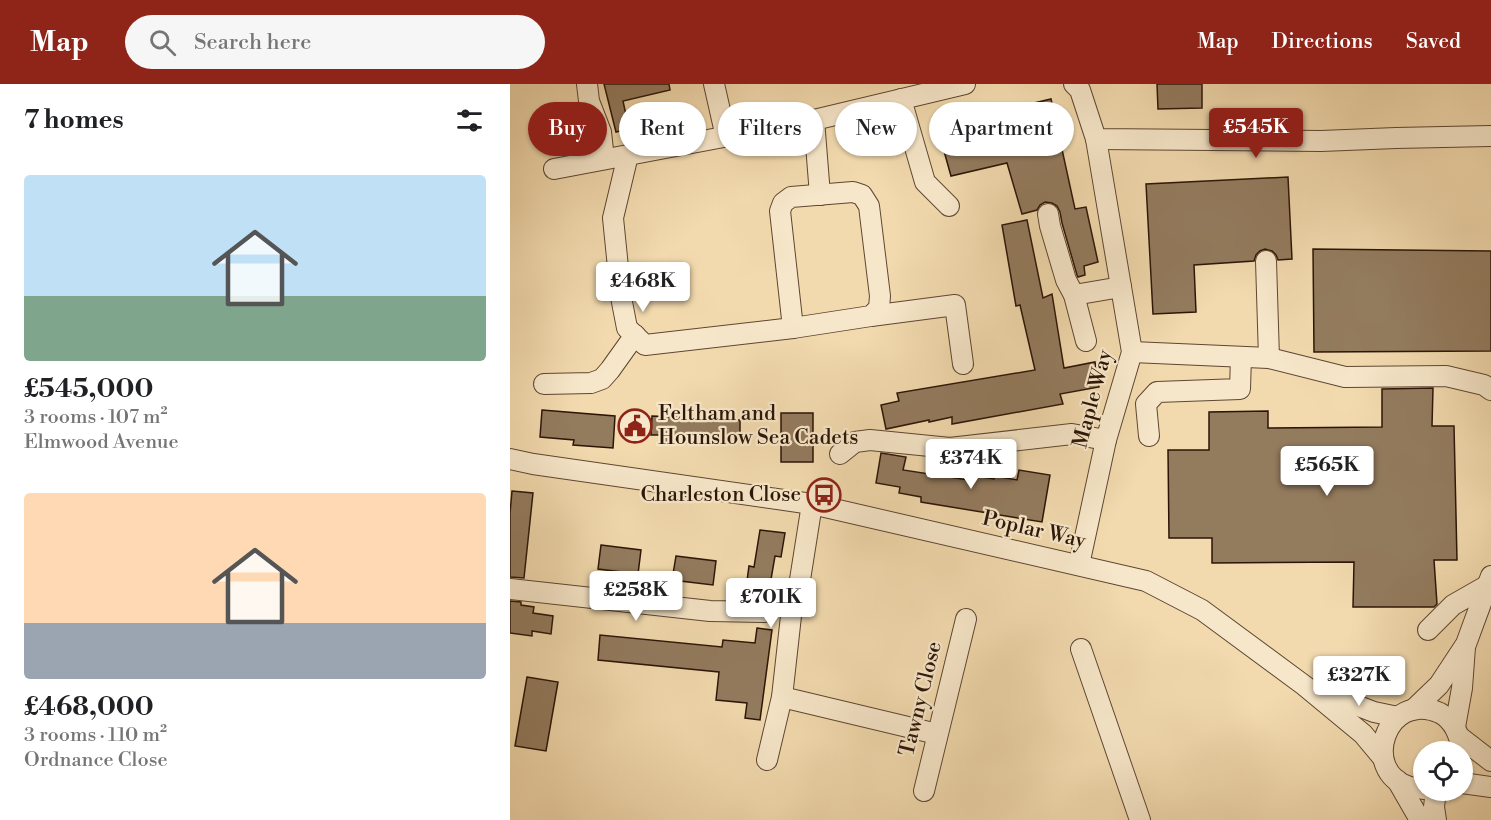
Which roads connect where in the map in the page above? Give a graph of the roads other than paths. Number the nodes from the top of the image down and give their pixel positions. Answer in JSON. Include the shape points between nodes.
{"nodes":[{"id":1,"x":587,"y":84,"type":"edge"},
{"id":2,"x":714,"y":84,"type":"edge"},
{"id":3,"x":965,"y":84,"type":"edge"},
{"id":4,"x":1074,"y":84,"type":"edge"},
{"id":5,"x":901,"y":99,"type":"junction"},
{"id":6,"x":718,"y":102,"type":"edge"},
{"id":7,"x":823,"y":118,"type":"edge"},
{"id":8,"x":1491,"y":136,"type":"edge"},
{"id":9,"x":1095,"y":139,"type":"junction"},
{"id":10,"x":622,"y":156,"type":"edge"},
{"id":11,"x":628,"y":156,"type":"edge"},
{"id":12,"x":817,"y":156,"type":"edge"},
{"id":13,"x":604,"y":159,"type":"junction"},
{"id":14,"x":554,"y":169,"type":"dead end"},
{"id":15,"x":820,"y":195,"type":"junction"},
{"id":16,"x":949,"y":206,"type":"dead end"},
{"id":17,"x":1048,"y":214,"type":"dead end"},
{"id":18,"x":1266,"y":261,"type":"dead end"},
{"id":19,"x":1121,"y":287,"type":"junction"},
{"id":20,"x":1074,"y":295,"type":"junction"},
{"id":21,"x":871,"y":316,"type":"junction"},
{"id":22,"x":793,"y":328,"type":"junction"},
{"id":23,"x":635,"y":335,"type":"junction"},
{"id":24,"x":1086,"y":341,"type":"dead end"},
{"id":25,"x":1132,"y":352,"type":"junction"},
{"id":26,"x":1241,"y":357,"type":"junction"},
{"id":27,"x":1269,"y":358,"type":"junction"},
{"id":28,"x":963,"y":364,"type":"dead end"},
{"id":29,"x":544,"y":384,"type":"dead end"},
{"id":30,"x":1489,"y":386,"type":"edge"},
{"id":31,"x":1149,"y":436,"type":"dead end"},
{"id":32,"x":1106,"y":440,"type":"junction"},
{"id":33,"x":840,"y":454,"type":"dead end"},
{"id":34,"x":510,"y":459,"type":"edge"},
{"id":35,"x":812,"y":504,"type":"junction"},
{"id":36,"x":1078,"y":565,"type":"junction"},
{"id":37,"x":1489,"y":581,"type":"edge"},
{"id":38,"x":510,"y":589,"type":"edge"},
{"id":39,"x":765,"y":612,"type":"dead end"},
{"id":40,"x":966,"y":619,"type":"dead end"},
{"id":41,"x":1428,"y":630,"type":"dead end"},
{"id":42,"x":1466,"y":644,"type":"junction"},
{"id":43,"x":1081,"y":649,"type":"dead end"},
{"id":44,"x":1305,"y":686,"type":"junction"},
{"id":45,"x":782,"y":697,"type":"junction"},
{"id":46,"x":1406,"y":713,"type":"junction"},
{"id":47,"x":937,"y":734,"type":"junction"},
{"id":48,"x":1459,"y":739,"type":"edge"},
{"id":49,"x":1383,"y":758,"type":"junction"},
{"id":50,"x":767,"y":760,"type":"dead end"},
{"id":51,"x":1491,"y":761,"type":"edge"},
{"id":52,"x":1397,"y":780,"type":"junction"},
{"id":53,"x":1473,"y":785,"type":"edge"},
{"id":54,"x":1491,"y":787,"type":"edge"},
{"id":55,"x":1413,"y":788,"type":"edge"},
{"id":56,"x":924,"y":791,"type":"dead end"},
{"id":57,"x":1435,"y":801,"type":"edge"},
{"id":58,"x":1140,"y":820,"type":"edge"},
{"id":59,"x":1420,"y":820,"type":"edge"},
{"id":60,"x":1436,"y":820,"type":"edge"}],
"edges":[{"from":1,"to":13,"type":"street","via":[[601,132]]},
{"from":2,"to":6,"type":"street"},
{"from":3,"to":5,"type":"street"},
{"from":4,"to":9,"type":"street","name":"Maple Way","via":[[1080,90]]},
{"from":5,"to":7,"type":"street"},
{"from":5,"to":16,"type":"street","via":[[925,182]]},
{"from":8,"to":9,"type":"street","via":[[1321,141]]},
{"from":9,"to":19,"type":"street","name":"Maple Way"},
{"from":10,"to":13,"type":"street"},
{"from":11,"to":23,"type":"street","via":[[613,218],[621,297],[627,328]]},
{"from":12,"to":15,"type":"street"},
{"from":13,"to":14,"type":"street"},
{"from":15,"to":21,"type":"street","via":[[853,192],[862,195],[869,206],[880,296],[879,308]]},
{"from":15,"to":22,"type":"street","via":[[791,197],[780,211]]},
{"from":17,"to":20,"type":"street","via":[[1066,280]]},
{"from":18,"to":27,"type":"street"},
{"from":19,"to":20,"type":"street"},
{"from":19,"to":25,"type":"street","name":"Maple Way"},
{"from":20,"to":24,"type":"street"},
{"from":21,"to":22,"type":"street"},
{"from":21,"to":28,"type":"street","via":[[955,305]]},
{"from":22,"to":23,"type":"street","via":[[645,345]]},
{"from":23,"to":29,"type":"street","via":[[602,379]]},
{"from":25,"to":26,"type":"street"},
{"from":25,"to":32,"type":"street","name":"Maple Way"},
{"from":26,"to":27,"type":"street"},
{"from":26,"to":31,"type":"street","via":[[1240,389],[1158,392],[1146,404]]},
{"from":27,"to":30,"type":"street","via":[[1345,377],[1446,376]]},
{"from":32,"to":33,"type":"street","via":[[1072,434],[950,448],[870,440],[855,442]]},
{"from":32,"to":36,"type":"street","name":"Maple Way"},
{"from":34,"to":35,"type":"street","name":"Poplar Way"},
{"from":35,"to":36,"type":"street","name":"Poplar Way"},
{"from":35,"to":45,"type":"street","via":[[791,616]]},
{"from":36,"to":44,"type":"street","name":"Poplar Way","via":[[1146,581],[1202,610]]},
{"from":37,"to":41,"type":"street","via":[[1453,605]]},
{"from":37,"to":42,"type":"street"},
{"from":38,"to":39,"type":"street","via":[[710,611]]},
{"from":40,"to":47,"type":"street","name":"Tawny Close"},
{"from":42,"to":46,"type":"street","via":[[1439,685]]},
{"from":42,"to":48,"type":"street"},
{"from":43,"to":58,"type":"street"},
{"from":44,"to":46,"type":"street","name":"Poplar Way","via":[[1374,712]]},
{"from":44,"to":49,"type":"street","name":"Poplar Way","via":[[1363,734]]},
{"from":45,"to":47,"type":"street"},
{"from":45,"to":50,"type":"street"},
{"from":46,"to":48,"type":"street","name":"Poplar Way","via":[[1431,710],[1445,716]]},
{"from":46,"to":49,"type":"street","via":[[1388,728],[1382,742]]},
{"from":47,"to":56,"type":"street","name":"Tawny Close"},
{"from":48,"to":51,"type":"street"},
{"from":49,"to":52,"type":"street","name":"Poplar Way"},
{"from":52,"to":55,"type":"street"},
{"from":52,"to":59,"type":"street","name":"Poplar Way"},
{"from":53,"to":54,"type":"street"},
{"from":57,"to":60,"type":"street"}]}
